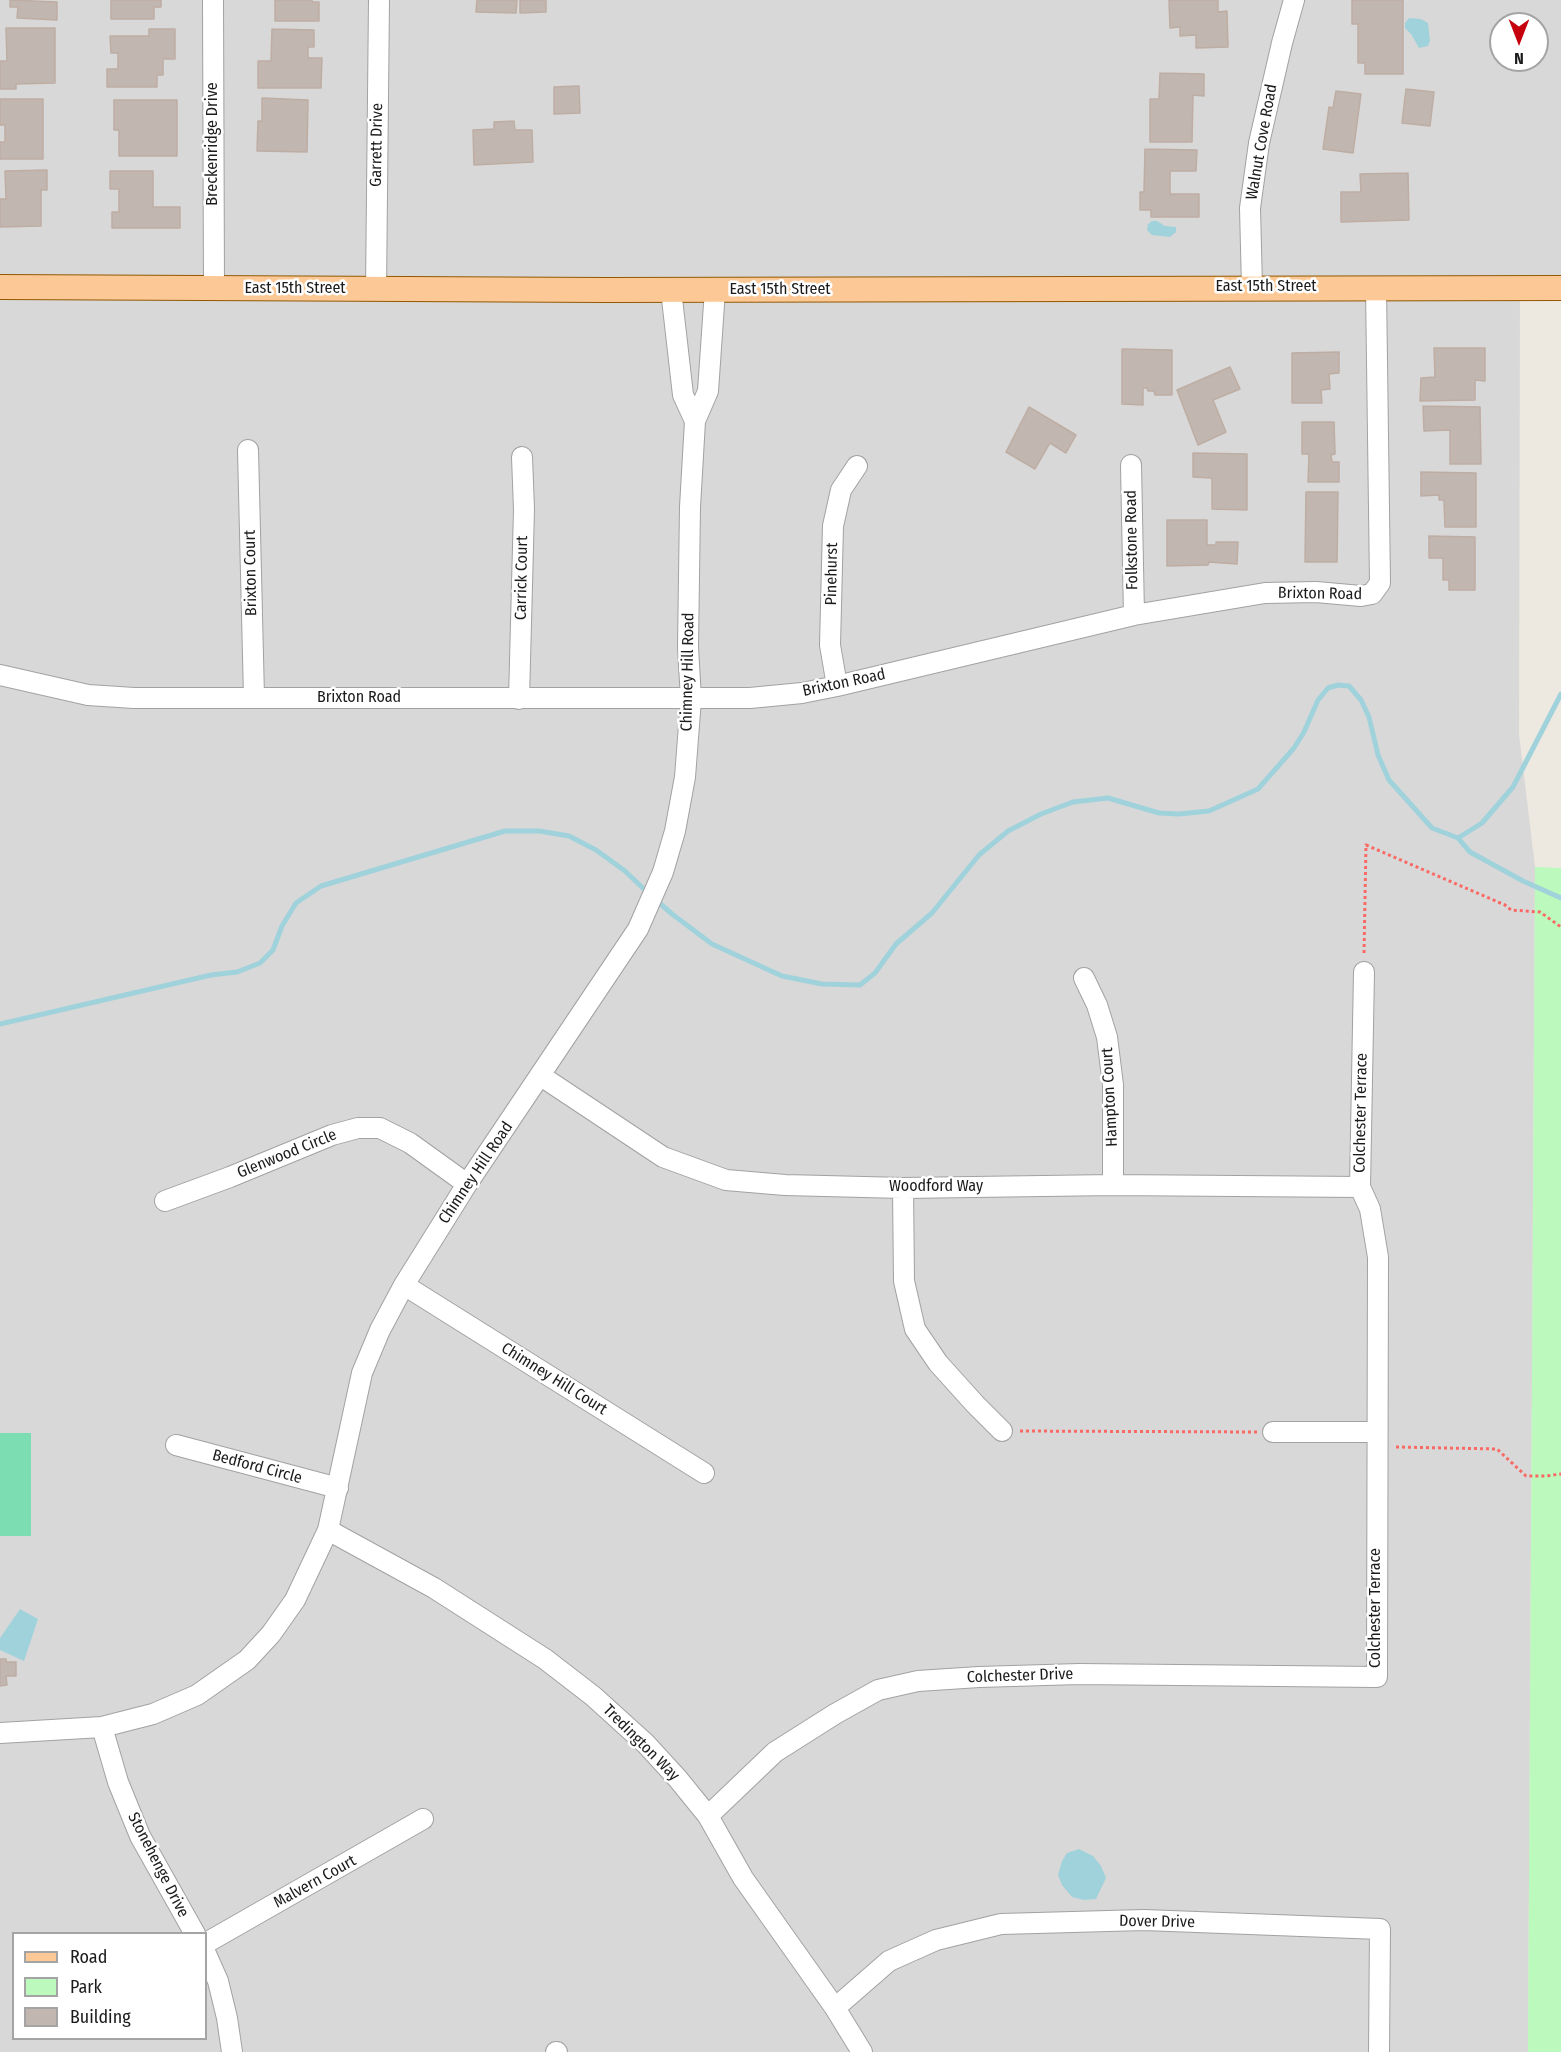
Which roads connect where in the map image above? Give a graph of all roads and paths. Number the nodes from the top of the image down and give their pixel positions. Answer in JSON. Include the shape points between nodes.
{"nodes":[{"id":1,"x":213,"y":0,"type":"edge"},
{"id":2,"x":379,"y":0,"type":"edge"},
{"id":3,"x":1294,"y":0,"type":"edge"},
{"id":4,"x":0,"y":287,"type":"edge"},
{"id":5,"x":1251,"y":287,"type":"junction"},
{"id":6,"x":1376,"y":288,"type":"junction"},
{"id":7,"x":1561,"y":288,"type":"edge"},
{"id":8,"x":214,"y":289,"type":"junction"},
{"id":9,"x":376,"y":290,"type":"junction"},
{"id":10,"x":671,"y":290,"type":"junction"},
{"id":11,"x":715,"y":290,"type":"junction"},
{"id":12,"x":695,"y":421,"type":"junction"},
{"id":13,"x":248,"y":450,"type":"dead end"},
{"id":14,"x":522,"y":457,"type":"dead end"},
{"id":15,"x":1131,"y":465,"type":"dead end"},
{"id":16,"x":857,"y":466,"type":"dead end"},
{"id":17,"x":1134,"y":615,"type":"junction"},
{"id":18,"x":0,"y":675,"type":"edge"},
{"id":19,"x":837,"y":686,"type":"junction"},
{"id":20,"x":254,"y":697,"type":"junction"},
{"id":21,"x":519,"y":699,"type":"junction"},
{"id":22,"x":691,"y":699,"type":"junction"},
{"id":23,"x":1561,"y":927,"type":"edge"},
{"id":24,"x":1364,"y":972,"type":"joint"},
{"id":25,"x":1084,"y":978,"type":"dead end"},
{"id":26,"x":541,"y":1076,"type":"junction"},
{"id":27,"x":467,"y":1184,"type":"junction"},
{"id":28,"x":1113,"y":1185,"type":"junction"},
{"id":29,"x":1360,"y":1187,"type":"junction"},
{"id":30,"x":903,"y":1188,"type":"junction"},
{"id":31,"x":165,"y":1201,"type":"dead end"},
{"id":32,"x":404,"y":1284,"type":"junction"},
{"id":33,"x":1002,"y":1431,"type":"joint"},
{"id":34,"x":1273,"y":1432,"type":"joint"},
{"id":35,"x":1376,"y":1439,"type":"junction"},
{"id":36,"x":176,"y":1446,"type":"dead end"},
{"id":37,"x":704,"y":1473,"type":"dead end"},
{"id":38,"x":1561,"y":1474,"type":"edge"},
{"id":39,"x":338,"y":1488,"type":"junction"},
{"id":40,"x":328,"y":1530,"type":"junction"},
{"id":41,"x":1377,"y":1677,"type":"joint"},
{"id":42,"x":102,"y":1727,"type":"junction"},
{"id":43,"x":0,"y":1733,"type":"edge"},
{"id":44,"x":708,"y":1816,"type":"junction"},
{"id":45,"x":423,"y":1819,"type":"dead end"},
{"id":46,"x":194,"y":1932,"type":"edge"},
{"id":47,"x":207,"y":1942,"type":"edge"},
{"id":48,"x":207,"y":1956,"type":"edge"},
{"id":49,"x":835,"y":2008,"type":"junction"},
{"id":50,"x":232,"y":2052,"type":"edge"},
{"id":51,"x":862,"y":2052,"type":"edge"},
{"id":52,"x":1379,"y":2052,"type":"edge"}],
"edges":[{"from":1,"to":8,"type":"street","name":"Breckenridge Drive"},
{"from":2,"to":9,"type":"street","name":"Garrett Drive"},
{"from":3,"to":5,"type":"street","name":"Walnut Cove Road","via":[[1259,143],[1250,208]]},
{"from":4,"to":8,"type":"main road","name":"East 15th Street"},
{"from":5,"to":6,"type":"main road","name":"East 15th Street"},
{"from":5,"to":11,"type":"main road","name":"East 15th Street"},
{"from":6,"to":7,"type":"main road","name":"East 15th Street"},
{"from":6,"to":17,"type":"street","name":"Brixton Road","via":[[1380,583],[1372,594],[1265,593]]},
{"from":8,"to":9,"type":"main road","name":"East 15th Street"},
{"from":9,"to":10,"type":"main road","name":"East 15th Street"},
{"from":10,"to":11,"type":"main road","name":"East 15th Street"},
{"from":10,"to":12,"type":"street","via":[[683,395]]},
{"from":11,"to":12,"type":"street","via":[[708,391]]},
{"from":12,"to":22,"type":"street","name":"Chimney Hill Road","via":[[690,507]]},
{"from":13,"to":20,"type":"street","name":"Brixton Court"},
{"from":14,"to":21,"type":"street","name":"Carrick Court"},
{"from":15,"to":17,"type":"street","name":"Folkstone Road"},
{"from":16,"to":19,"type":"street","name":"Pinehurst","via":[[841,490],[833,526],[830,645]]},
{"from":17,"to":19,"type":"street","name":"Brixton Road"},
{"from":18,"to":20,"type":"street","name":"Brixton Road","via":[[88,695]]},
{"from":19,"to":22,"type":"street","name":"Brixton Road","via":[[750,698]]},
{"from":20,"to":21,"type":"street","name":"Brixton Road"},
{"from":21,"to":22,"type":"street","name":"Brixton Road"},
{"from":22,"to":26,"type":"street","name":"Chimney Hill Road","via":[[685,777],[663,872],[638,929]]},
{"from":23,"to":24,"type":"path","via":[[1540,912],[1511,910],[1366,845]]},
{"from":24,"to":29,"type":"street","name":"Colchester Terrace"},
{"from":25,"to":28,"type":"street","name":"Hampton Court","via":[[1107,1038],[1113,1085]]},
{"from":26,"to":27,"type":"street","name":"Chimney Hill Road"},
{"from":26,"to":30,"type":"street","name":"Woodford Way","via":[[663,1156],[726,1180]]},
{"from":27,"to":31,"type":"street","name":"Glenwood Circle","via":[[410,1143],[380,1128],[358,1128]]},
{"from":27,"to":32,"type":"street","name":"Chimney Hill Road"},
{"from":28,"to":29,"type":"street","name":"Woodford Way"},
{"from":28,"to":30,"type":"street","name":"Woodford Way"},
{"from":29,"to":35,"type":"street","name":"Colchester Terrace","via":[[1370,1209],[1378,1257]]},
{"from":30,"to":33,"type":"street","via":[[904,1281],[915,1329],[938,1363]]},
{"from":32,"to":37,"type":"street","name":"Chimney Hill Court"},
{"from":32,"to":39,"type":"street","name":"Chimney Hill Road","via":[[362,1373]]},
{"from":33,"to":34,"type":"path"},
{"from":34,"to":35,"type":"street"},
{"from":35,"to":38,"type":"path","via":[[1497,1449],[1526,1476]]},
{"from":35,"to":41,"type":"street","name":"Colchester Terrace"},
{"from":36,"to":39,"type":"street","name":"Bedford Circle"},
{"from":39,"to":40,"type":"street","name":"Chimney Hill Road"},
{"from":40,"to":42,"type":"street","name":"Chimney Hill Road","via":[[295,1600],[247,1660],[197,1695],[153,1714]]},
{"from":40,"to":44,"type":"street","name":"Tredington Way","via":[[434,1588],[545,1659],[646,1744]]},
{"from":41,"to":44,"type":"street","name":"Colchester Drive","via":[[1079,1674],[918,1681],[878,1690],[775,1752]]},
{"from":42,"to":43,"type":"street","name":"Chimney Hill Road"},
{"from":42,"to":46,"type":"street","name":"Stonehenge Drive","via":[[140,1836]]},
{"from":44,"to":49,"type":"street","name":"Tredington Way","via":[[743,1878]]},
{"from":45,"to":47,"type":"street","name":"Malvern Court"},
{"from":48,"to":50,"type":"street","via":[[218,1981]]},
{"from":49,"to":51,"type":"street","name":"Tredington Way"},
{"from":49,"to":52,"type":"street","name":"Dover Drive","via":[[889,1961],[936,1940],[1001,1924],[1144,1920],[1380,1929]]}]}
